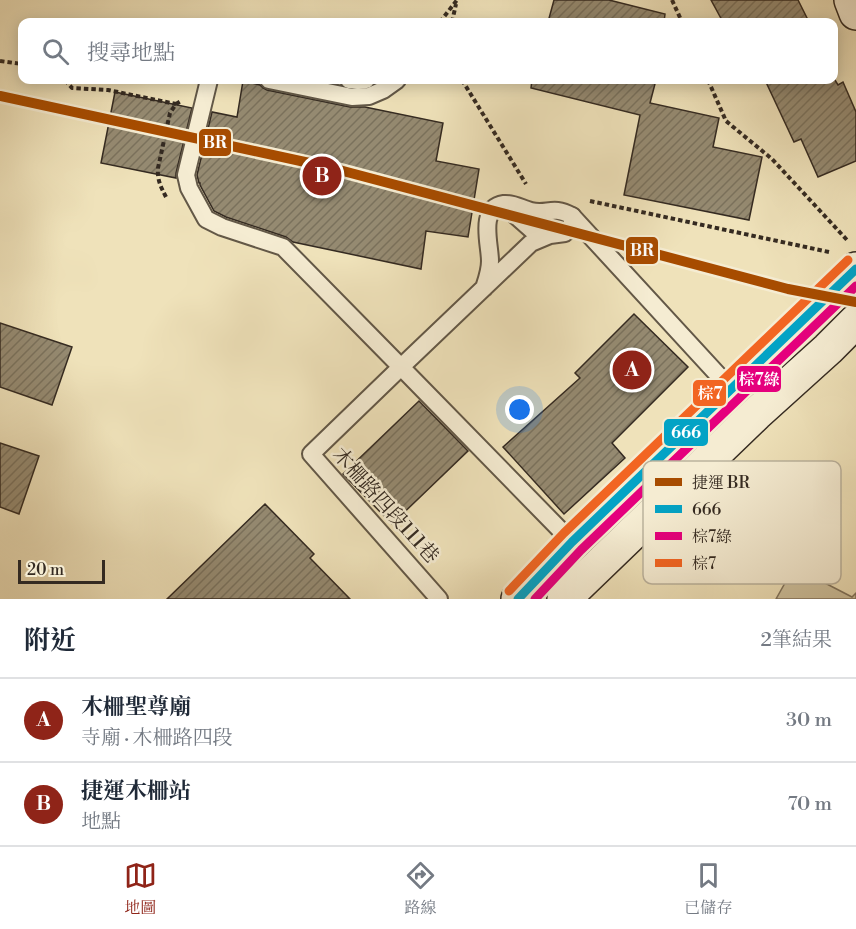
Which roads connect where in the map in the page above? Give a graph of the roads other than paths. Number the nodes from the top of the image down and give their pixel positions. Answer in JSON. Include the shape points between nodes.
{"nodes":[{"id":1,"x":851,"y":0,"type":"edge"},
{"id":2,"x":856,"y":13,"type":"edge"},
{"id":3,"x":208,"y":84,"type":"edge"},
{"id":4,"x":289,"y":84,"type":"edge"},
{"id":5,"x":391,"y":84,"type":"edge"},
{"id":6,"x":503,"y":204,"type":"junction"},
{"id":7,"x":572,"y":216,"type":"junction"},
{"id":8,"x":541,"y":238,"type":"junction"},
{"id":9,"x":846,"y":255,"type":"edge"},
{"id":10,"x":484,"y":288,"type":"junction"},
{"id":11,"x":856,"y":321,"type":"edge"},
{"id":12,"x":401,"y":367,"type":"junction"},
{"id":13,"x":731,"y":389,"type":"junction"},
{"id":14,"x":656,"y":461,"type":"edge"},
{"id":15,"x":707,"y":461,"type":"edge"},
{"id":16,"x":643,"y":474,"type":"edge"},
{"id":17,"x":643,"y":523,"type":"edge"},
{"id":18,"x":572,"y":542,"type":"junction"},
{"id":19,"x":439,"y":599,"type":"edge"},
{"id":20,"x":518,"y":599,"type":"edge"},
{"id":21,"x":564,"y":599,"type":"edge"}],
"edges":[{"from":1,"to":2,"type":"main road"},
{"from":3,"to":12,"type":"lane","via":[[186,175],[206,219],[283,247]]},
{"from":4,"to":5,"type":"lane","via":[[352,97],[369,96]]},
{"from":6,"to":7,"type":"lane"},
{"from":6,"to":8,"type":"lane"},
{"from":6,"to":10,"type":"lane","via":[[490,214],[487,223],[490,265]]},
{"from":7,"to":8,"type":"lane","via":[[572,225],[565,233]]},
{"from":7,"to":13,"type":"lane"},
{"from":8,"to":10,"type":"lane"},
{"from":9,"to":13,"type":"main road"},
{"from":10,"to":12,"type":"lane"},
{"from":11,"to":15,"type":"main road"},
{"from":12,"to":18,"type":"lane"},
{"from":12,"to":19,"type":"lane","name":"木柵路四段111巷","via":[[310,454]]},
{"from":13,"to":14,"type":"main road"},
{"from":16,"to":18,"type":"main road"},
{"from":17,"to":21,"type":"main road"},
{"from":18,"to":20,"type":"main road"}]}
